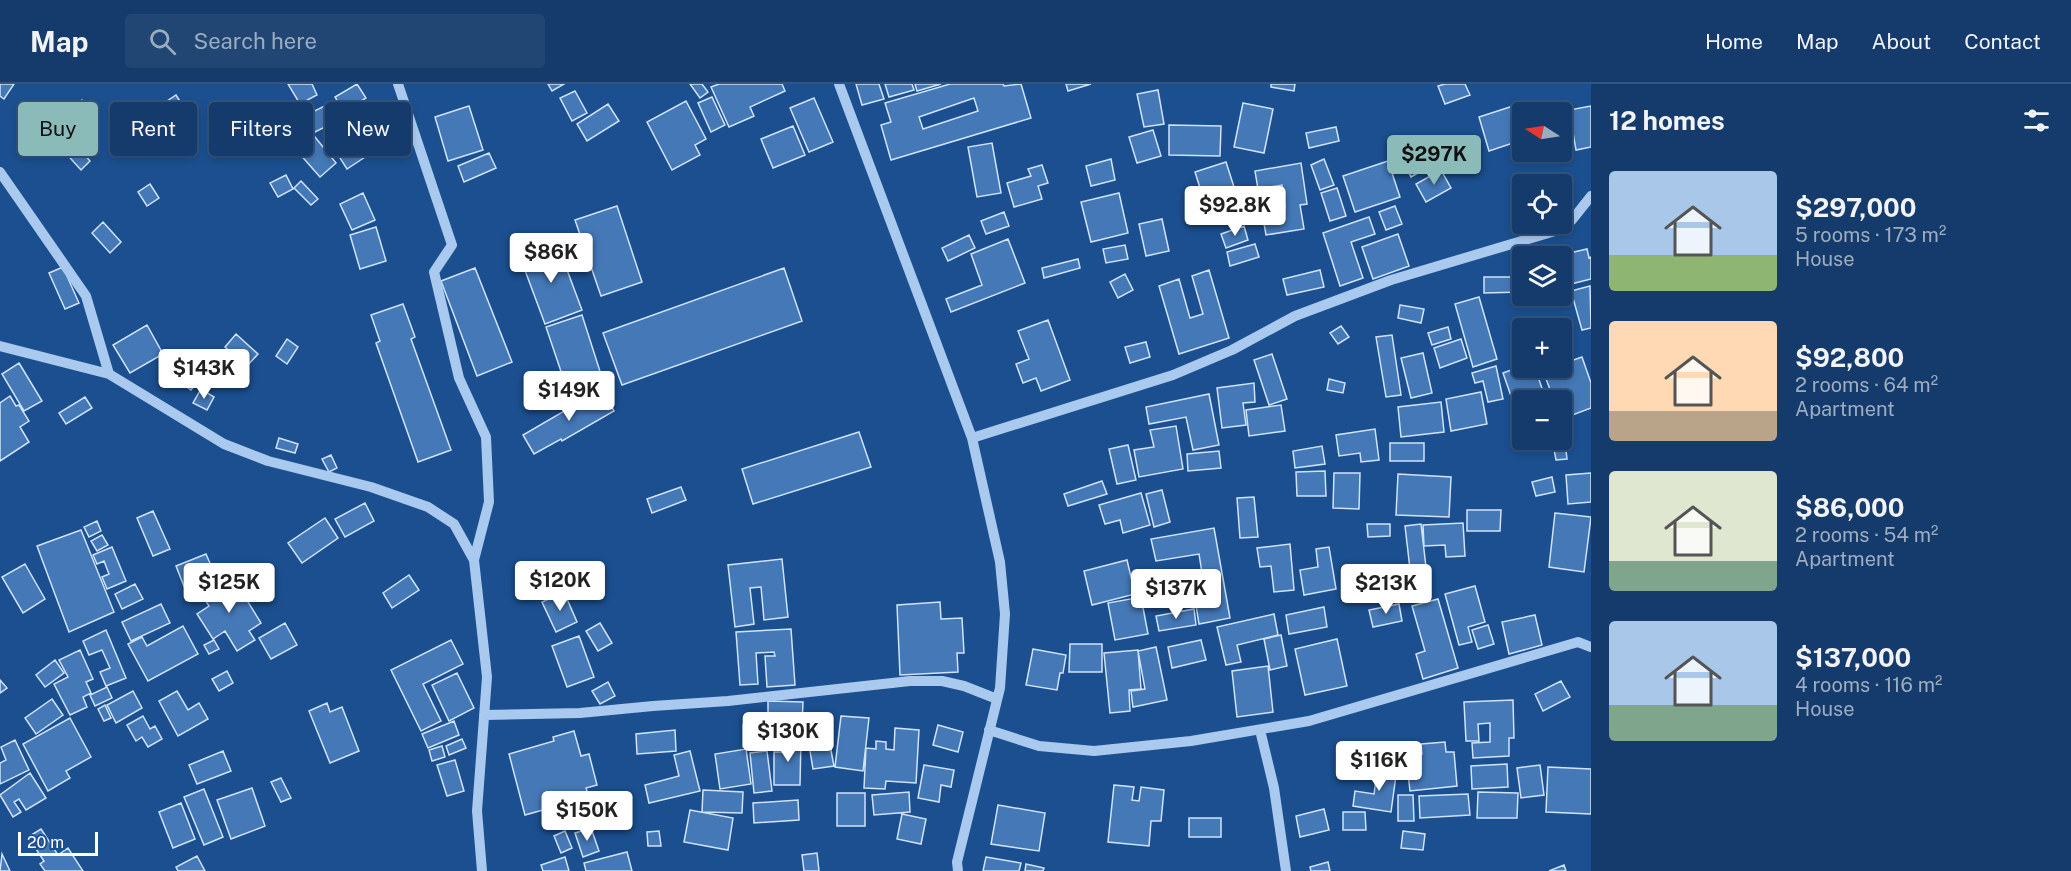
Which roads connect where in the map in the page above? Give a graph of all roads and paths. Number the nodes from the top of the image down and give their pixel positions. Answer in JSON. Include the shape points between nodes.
{"nodes":[{"id":1,"x":398,"y":84,"type":"edge"},
{"id":2,"x":838,"y":84,"type":"edge"},
{"id":3,"x":0,"y":172,"type":"edge"},
{"id":4,"x":1591,"y":196,"type":"edge"},
{"id":5,"x":0,"y":346,"type":"edge"},
{"id":6,"x":109,"y":374,"type":"junction"},
{"id":7,"x":972,"y":438,"type":"junction"},
{"id":8,"x":474,"y":560,"type":"junction"},
{"id":9,"x":1591,"y":646,"type":"edge"},
{"id":10,"x":997,"y":699,"type":"junction"},
{"id":11,"x":484,"y":716,"type":"junction"},
{"id":12,"x":989,"y":730,"type":"junction"},
{"id":13,"x":1260,"y":730,"type":"junction"},
{"id":14,"x":483,"y":871,"type":"edge"},
{"id":15,"x":958,"y":871,"type":"edge"},
{"id":16,"x":1286,"y":871,"type":"edge"}],
"edges":[{"from":1,"to":8,"type":"street","via":[[452,245],[434,272],[459,378],[486,437],[489,502]]},
{"from":2,"to":7,"type":"street"},
{"from":3,"to":6,"type":"street","via":[[86,296]]},
{"from":4,"to":7,"type":"street","via":[[1572,220],[1555,231],[1390,280],[1295,316],[1232,350],[1173,375]]},
{"from":5,"to":6,"type":"street"},
{"from":6,"to":8,"type":"street","via":[[224,444],[268,461],[371,487],[428,507],[454,524]]},
{"from":7,"to":10,"type":"street","via":[[1000,562],[1005,614]]},
{"from":8,"to":11,"type":"street","via":[[487,677]]},
{"from":9,"to":13,"type":"street","via":[[1578,642],[1309,721]]},
{"from":10,"to":11,"type":"street","via":[[942,681],[910,681],[728,701]]},
{"from":10,"to":12,"type":"street"},
{"from":11,"to":14,"type":"street","via":[[477,811]]},
{"from":12,"to":13,"type":"street","via":[[1039,746],[1094,751]]},
{"from":12,"to":15,"type":"street"},
{"from":13,"to":16,"type":"street","via":[[1274,788]]}]}
